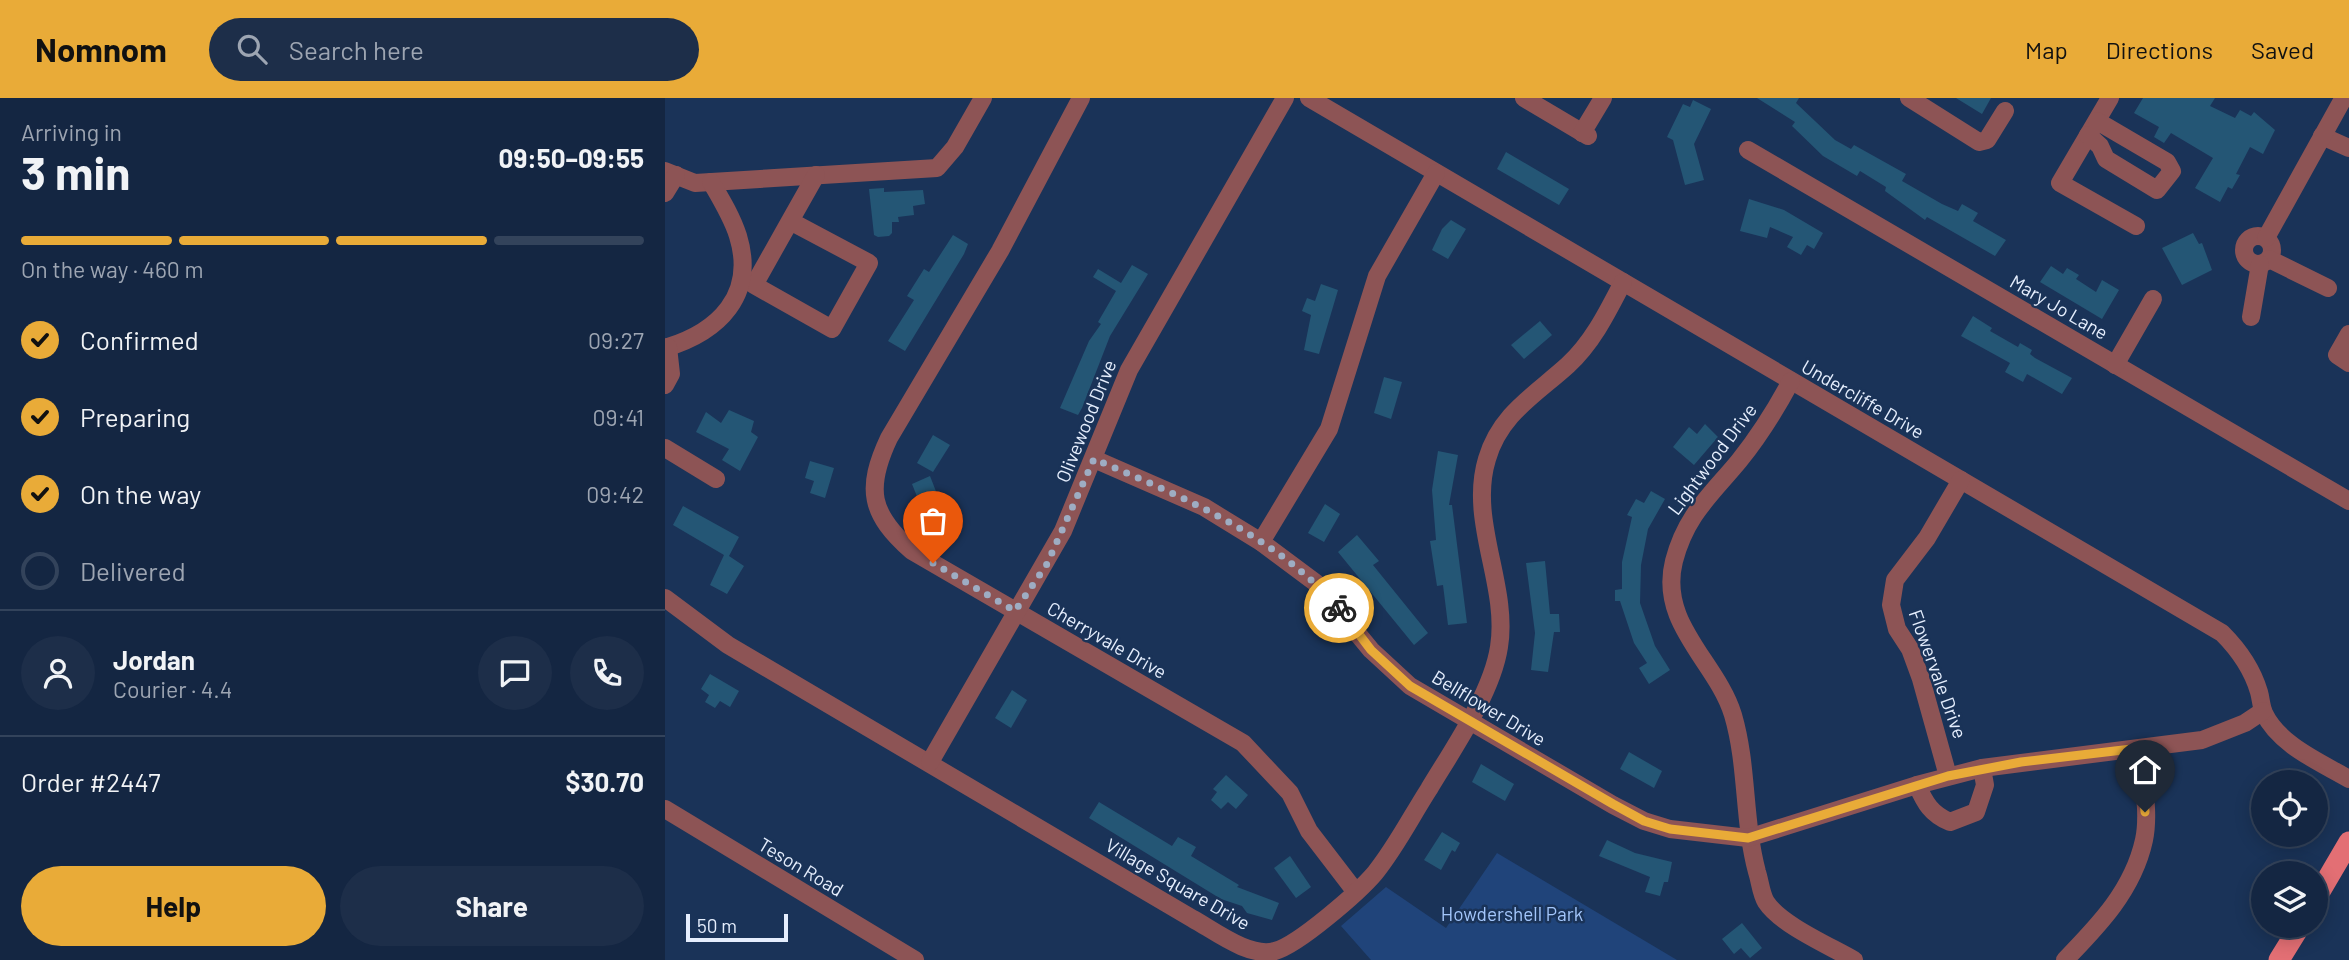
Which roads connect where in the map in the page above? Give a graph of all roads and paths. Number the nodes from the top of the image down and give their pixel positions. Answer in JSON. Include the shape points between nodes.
{"nodes":[{"id":1,"x":983,"y":98,"type":"edge"},
{"id":2,"x":1081,"y":98,"type":"edge"},
{"id":3,"x":1285,"y":98,"type":"edge"},
{"id":4,"x":1309,"y":98,"type":"edge"},
{"id":5,"x":1524,"y":98,"type":"edge"},
{"id":6,"x":1603,"y":98,"type":"edge"},
{"id":7,"x":1909,"y":98,"type":"edge"},
{"id":8,"x":2110,"y":98,"type":"edge"},
{"id":9,"x":2344,"y":100,"type":"edge"},
{"id":10,"x":1553,"y":105,"type":"edge"},
{"id":11,"x":2005,"y":111,"type":"dead end"},
{"id":12,"x":2322,"y":136,"type":"junction"},
{"id":13,"x":2349,"y":148,"type":"edge"},
{"id":14,"x":1748,"y":150,"type":"dead end"},
{"id":15,"x":671,"y":173,"type":"edge"},
{"id":16,"x":1436,"y":173,"type":"junction"},
{"id":17,"x":816,"y":175,"type":"junction"},
{"id":18,"x":711,"y":182,"type":"junction"},
{"id":19,"x":665,"y":194,"type":"edge"},
{"id":20,"x":790,"y":221,"type":"junction"},
{"id":21,"x":2136,"y":226,"type":"dead end"},
{"id":22,"x":2266,"y":238,"type":"junction"},
{"id":23,"x":2265,"y":261,"type":"junction"},
{"id":24,"x":1623,"y":282,"type":"junction"},
{"id":25,"x":2328,"y":288,"type":"dead end"},
{"id":26,"x":2153,"y":299,"type":"dead end"},
{"id":27,"x":2251,"y":317,"type":"dead end"},
{"id":28,"x":2349,"y":334,"type":"edge"},
{"id":29,"x":666,"y":348,"type":"edge"},
{"id":30,"x":2349,"y":363,"type":"edge"},
{"id":31,"x":2115,"y":365,"type":"junction"},
{"id":32,"x":1791,"y":381,"type":"junction"},
{"id":33,"x":665,"y":385,"type":"edge"},
{"id":34,"x":665,"y":449,"type":"edge"},
{"id":35,"x":1094,"y":459,"type":"junction"},
{"id":36,"x":716,"y":479,"type":"dead end"},
{"id":37,"x":1961,"y":480,"type":"junction"},
{"id":38,"x":2349,"y":501,"type":"edge"},
{"id":39,"x":1261,"y":542,"type":"junction"},
{"id":40,"x":665,"y":598,"type":"edge"},
{"id":41,"x":1015,"y":611,"type":"junction"},
{"id":42,"x":2263,"y":711,"type":"junction"},
{"id":43,"x":1469,"y":721,"type":"junction"},
{"id":44,"x":2140,"y":748,"type":"junction"},
{"id":45,"x":930,"y":762,"type":"junction"},
{"id":46,"x":1982,"y":768,"type":"junction"},
{"id":47,"x":1948,"y":776,"type":"junction"},
{"id":48,"x":2349,"y":779,"type":"edge"},
{"id":49,"x":1917,"y":785,"type":"junction"},
{"id":50,"x":665,"y":809,"type":"edge"},
{"id":51,"x":1748,"y":838,"type":"junction"},
{"id":52,"x":2349,"y":842,"type":"edge"},
{"id":53,"x":2328,"y":878,"type":"edge"},
{"id":54,"x":1355,"y":891,"type":"junction"},
{"id":55,"x":2292,"y":938,"type":"edge"},
{"id":56,"x":915,"y":960,"type":"edge"},
{"id":57,"x":1854,"y":960,"type":"edge"},
{"id":58,"x":2065,"y":960,"type":"edge"},
{"id":59,"x":2279,"y":960,"type":"edge"}],
"edges":[{"from":1,"to":17,"type":"street","via":[[955,147],[937,168]]},
{"from":2,"to":41,"type":"street","name":"Cherryvale Drive","via":[[1000,251],[889,438],[874,485],[883,524],[894,536]]},
{"from":3,"to":35,"type":"street","name":"Olivewood Drive","via":[[1129,370]]},
{"from":4,"to":16,"type":"street","name":"Undercliffe Drive"},
{"from":5,"to":10,"type":"street"},
{"from":6,"to":10,"type":"street","via":[[1585,135]]},
{"from":7,"to":11,"type":"street","via":[[1979,142],[1987,140]]},
{"from":8,"to":21,"type":"street","via":[[2060,183]]},
{"from":9,"to":12,"type":"street"},
{"from":12,"to":13,"type":"street"},
{"from":12,"to":22,"type":"street"},
{"from":14,"to":31,"type":"street","name":"Mary Jo Lane"},
{"from":15,"to":18,"type":"street","via":[[695,183]]},
{"from":15,"to":19,"type":"street"},
{"from":16,"to":24,"type":"street","name":"Undercliffe Drive"},
{"from":16,"to":39,"type":"street","via":[[1377,276],[1329,429]]},
{"from":17,"to":18,"type":"street"},
{"from":17,"to":20,"type":"street"},
{"from":18,"to":29,"type":"street","via":[[739,237],[744,272],[718,324]]},
{"from":20,"to":20,"type":"street","via":[[869,263],[832,329],[754,285]]},
{"from":22,"to":23,"type":"street","via":[[2272,250]]},
{"from":22,"to":23,"type":"street","via":[[2253,236],[2245,246],[2248,259]]},
{"from":23,"to":25,"type":"street"},
{"from":23,"to":27,"type":"street"},
{"from":24,"to":32,"type":"street","name":"Undercliffe Drive"},
{"from":24,"to":43,"type":"street","name":"Village Square Drive","via":[[1587,344],[1509,414],[1486,460],[1484,513],[1500,645],[1495,668]]},
{"from":26,"to":31,"type":"street"},
{"from":28,"to":30,"type":"street","via":[[2337,355]]},
{"from":29,"to":33,"type":"street","via":[[671,374]]},
{"from":31,"to":38,"type":"street","name":"Mary Jo Lane"},
{"from":32,"to":37,"type":"street","name":"Undercliffe Drive"},
{"from":32,"to":51,"type":"street","name":"Lightwood Drive","via":[[1759,435],[1688,521],[1673,565],[1677,616],[1732,712]]},
{"from":34,"to":36,"type":"street"},
{"from":35,"to":39,"type":"street","name":"Bellflower Drive","via":[[1203,507]]},
{"from":35,"to":41,"type":"street","name":"Olivewood Drive","via":[[1047,564]]},
{"from":37,"to":42,"type":"street","name":"Undercliffe Drive","via":[[2222,633],[2251,671]]},
{"from":37,"to":47,"type":"street","name":"Flowervale Drive","via":[[1927,538],[1895,580],[1891,605],[1921,679]]},
{"from":39,"to":43,"type":"street","name":"Bellflower Drive","via":[[1316,583],[1390,670]]},
{"from":40,"to":45,"type":"street","name":"Village Square Drive","via":[[727,645]]},
{"from":41,"to":45,"type":"street","name":"Olivewood Drive"},
{"from":41,"to":54,"type":"street","name":"Cherryvale Drive","via":[[1243,743],[1290,793],[1309,831]]},
{"from":42,"to":44,"type":"street","name":"Bellflower Drive","via":[[2202,740]]},
{"from":42,"to":48,"type":"street","name":"Undercliffe Drive","via":[[2288,741]]},
{"from":43,"to":51,"type":"street","name":"Bellflower Drive","via":[[1644,821]]},
{"from":43,"to":54,"type":"street","name":"Village Square Drive","via":[[1388,856]]},
{"from":44,"to":46,"type":"street","name":"Bellflower Drive"},
{"from":44,"to":58,"type":"street","via":[[2144,839],[2135,867],[2107,916]]},
{"from":45,"to":54,"type":"street","name":"Village Square Drive","via":[[1193,919],[1261,952],[1289,945]]},
{"from":46,"to":47,"type":"street","name":"Bellflower Drive"},
{"from":46,"to":49,"type":"street","via":[[1983,799],[1976,812],[1950,822],[1935,816]]},
{"from":47,"to":49,"type":"street","name":"Bellflower Drive"},
{"from":49,"to":51,"type":"street","name":"Bellflower Drive"},
{"from":50,"to":56,"type":"street","name":"Teson Road"},
{"from":51,"to":57,"type":"street","name":"Lightwood Drive","via":[[1765,902],[1783,919]]},
{"from":52,"to":53,"type":"main road"},
{"from":55,"to":59,"type":"main road"}]}
